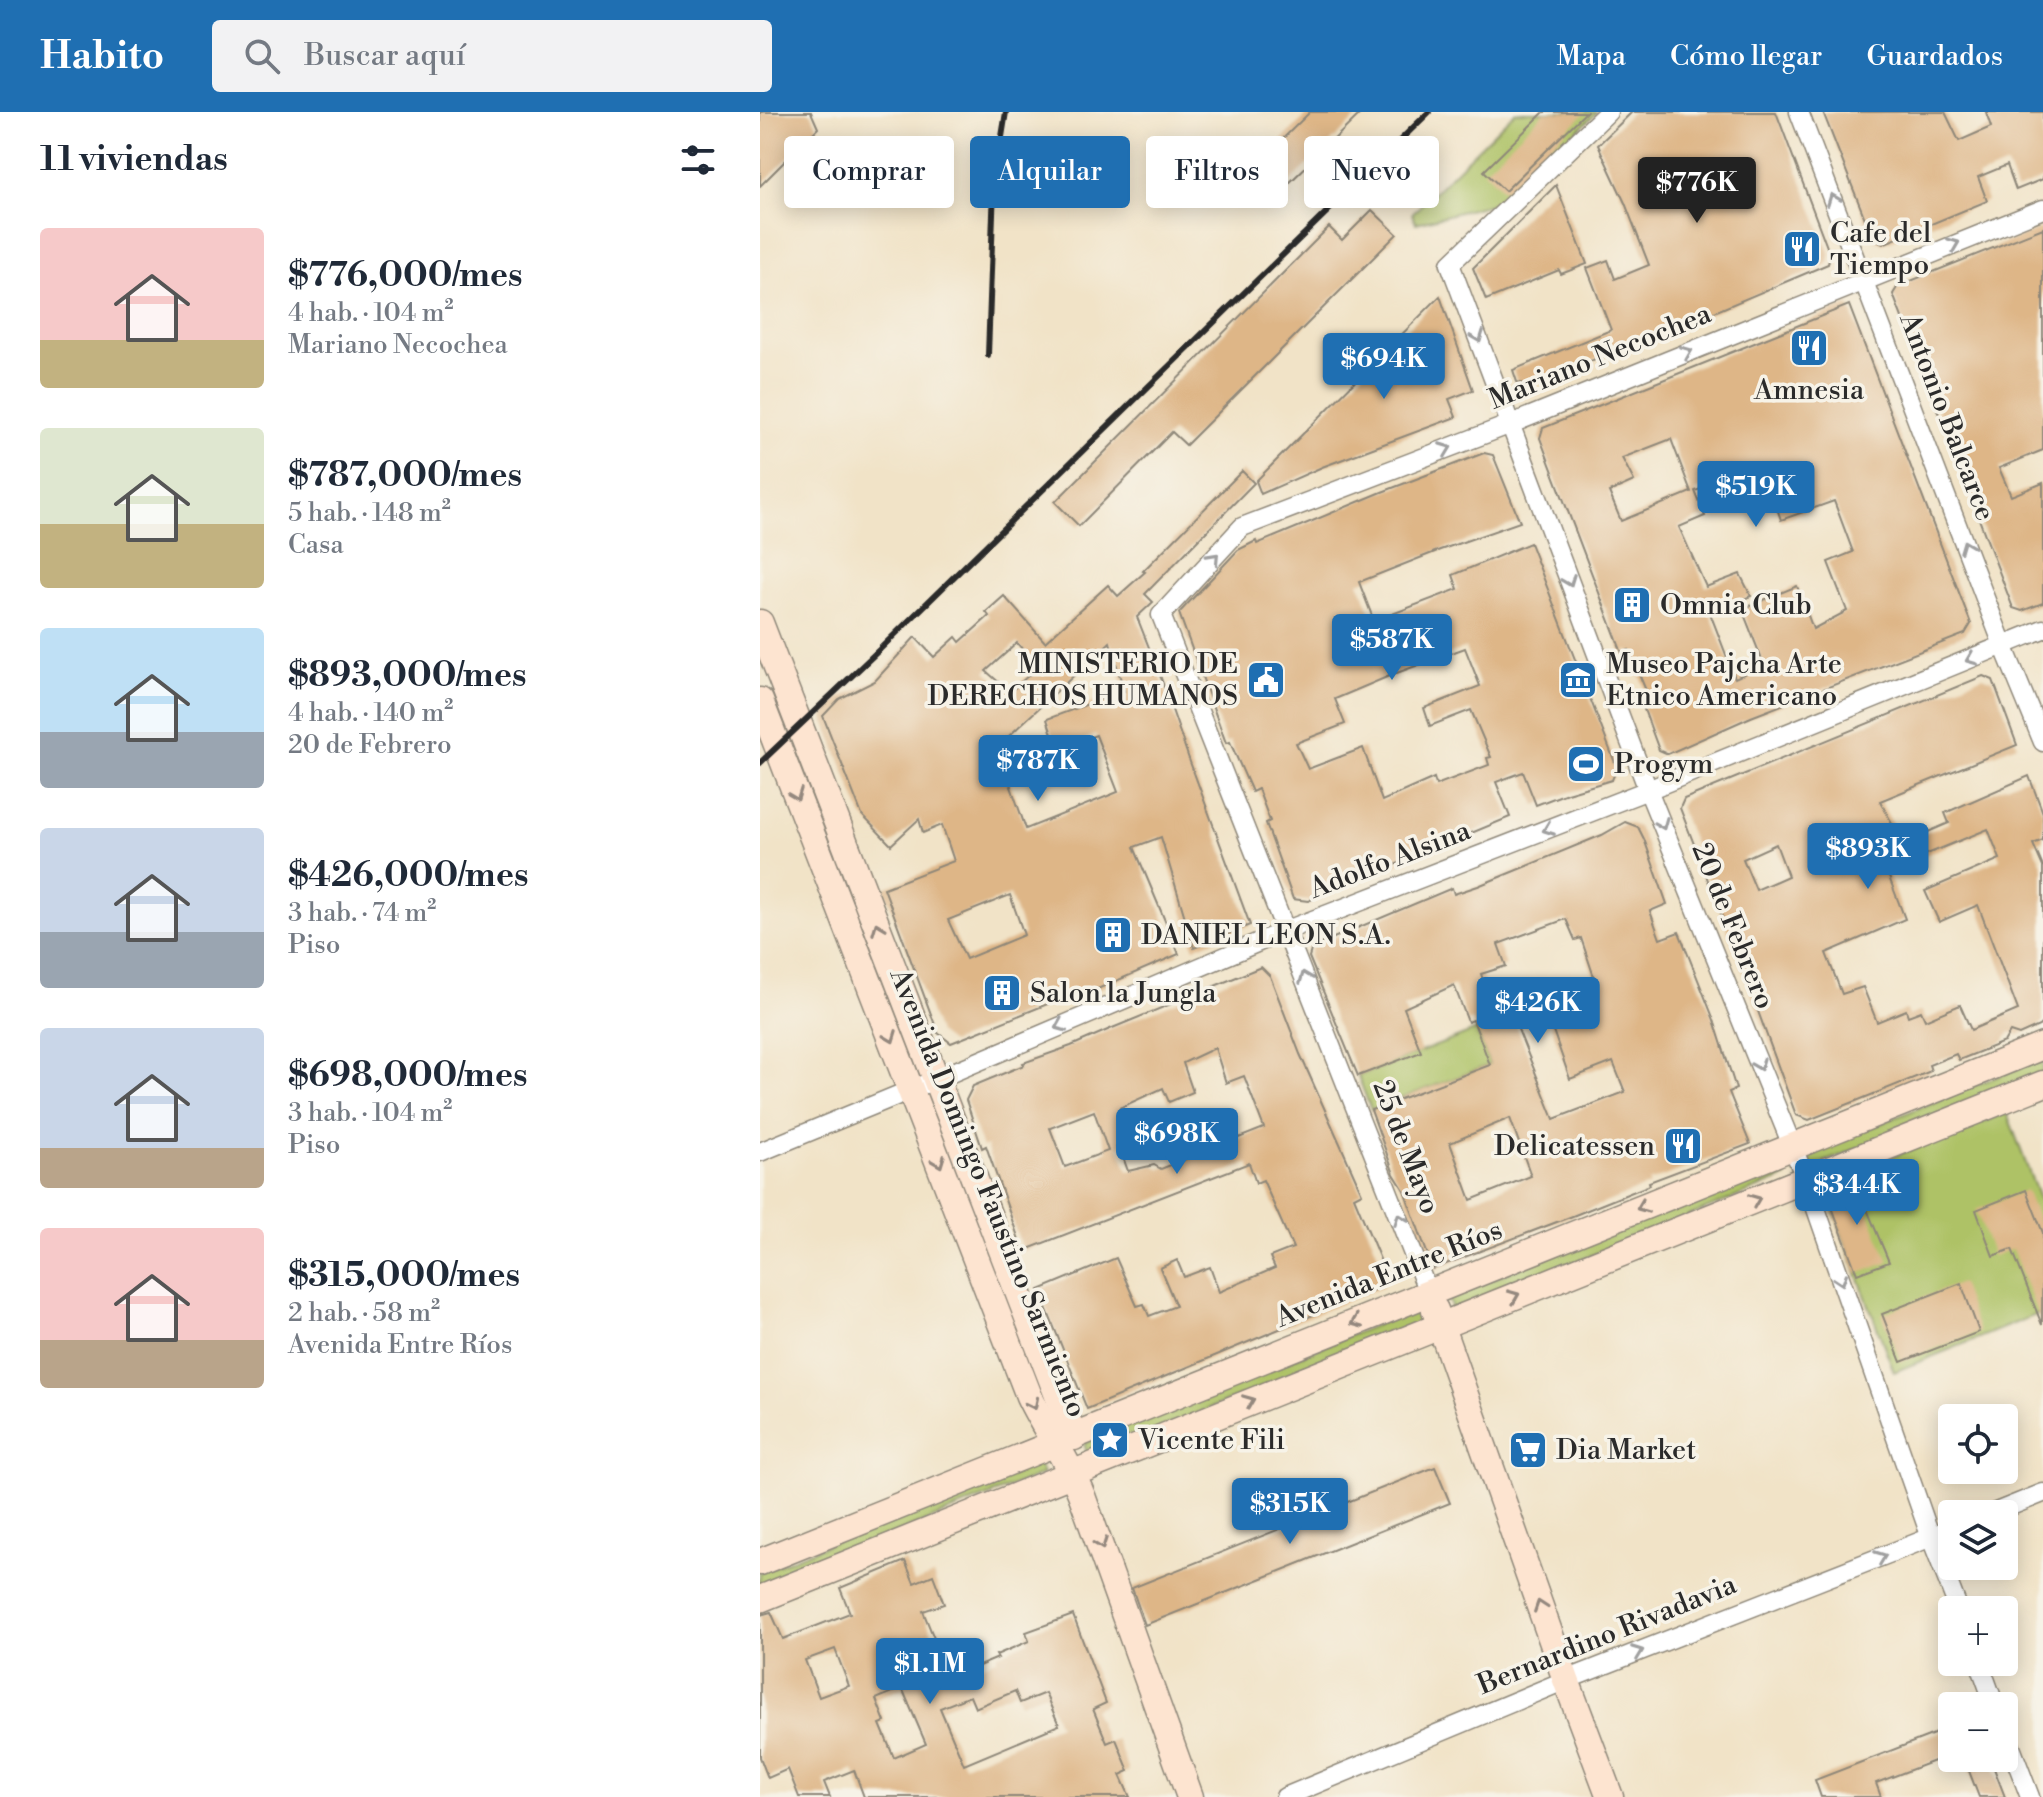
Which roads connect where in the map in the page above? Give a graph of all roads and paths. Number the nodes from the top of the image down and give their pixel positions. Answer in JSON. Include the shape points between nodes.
{"nodes":[{"id":1,"x":1608,"y":112,"type":"edge"},
{"id":2,"x":1799,"y":112,"type":"edge"},
{"id":3,"x":2043,"y":209,"type":"edge"},
{"id":4,"x":1865,"y":280,"type":"junction"},
{"id":5,"x":1511,"y":424,"type":"junction"},
{"id":6,"x":1161,"y":615,"type":"joint"},
{"id":7,"x":760,"y":623,"type":"edge"},
{"id":8,"x":2043,"y":629,"type":"edge"},
{"id":9,"x":2003,"y":645,"type":"junction"},
{"id":10,"x":793,"y":711,"type":"junction"},
{"id":11,"x":763,"y":716,"type":"edge"},
{"id":12,"x":2043,"y":742,"type":"edge"},
{"id":13,"x":1648,"y":790,"type":"junction"},
{"id":14,"x":1287,"y":930,"type":"junction"},
{"id":15,"x":2043,"y":1046,"type":"edge"},
{"id":16,"x":937,"y":1079,"type":"junction"},
{"id":17,"x":2043,"y":1084,"type":"edge"},
{"id":18,"x":911,"y":1089,"type":"junction"},
{"id":19,"x":1793,"y":1147,"type":"junction"},
{"id":20,"x":760,"y":1152,"type":"edge"},
{"id":21,"x":1806,"y":1180,"type":"junction"},
{"id":22,"x":1428,"y":1292,"type":"junction"},
{"id":23,"x":1441,"y":1325,"type":"junction"},
{"id":24,"x":1065,"y":1441,"type":"junction"},
{"id":25,"x":1073,"y":1472,"type":"junction"},
{"id":26,"x":2043,"y":1493,"type":"edge"},
{"id":27,"x":2018,"y":1503,"type":"edge"},
{"id":28,"x":1938,"y":1535,"type":"edge"},
{"id":29,"x":1931,"y":1538,"type":"junction"},
{"id":30,"x":760,"y":1562,"type":"edge"},
{"id":31,"x":1954,"y":1596,"type":"edge"},
{"id":32,"x":760,"y":1599,"type":"edge"},
{"id":33,"x":1566,"y":1680,"type":"junction"},
{"id":34,"x":2018,"y":1766,"type":"edge"},
{"id":35,"x":1190,"y":1797,"type":"edge"},
{"id":36,"x":1285,"y":1797,"type":"edge"},
{"id":37,"x":1610,"y":1797,"type":"edge"},
{"id":38,"x":2030,"y":1797,"type":"edge"}],
"edges":[{"from":1,"to":5,"type":"street","name":"20 de Febrero","one_way":true,"via":[[1450,264]]},
{"from":4,"to":2,"type":"street","name":"Antonio Balcarce","one_way":true},
{"from":4,"to":3,"type":"street","name":"Mariano Necochea","one_way":true},
{"from":5,"to":4,"type":"street","name":"Mariano Necochea","one_way":true},
{"from":9,"to":4,"type":"street","name":"Antonio Balcarce","one_way":true},
{"from":6,"to":5,"type":"street","name":"Mariano Necochea","one_way":true,"via":[[1242,527]]},
{"from":5,"to":13,"type":"street","name":"20 de Febrero","one_way":true},
{"from":6,"to":14,"type":"street","name":"25 de Mayo"},
{"from":7,"to":10,"type":"main road","name":"Avenida Domingo Faustino Sarmiento"},
{"from":8,"to":9,"type":"street","name":"Adolfo Alsina"},
{"from":9,"to":12,"type":"street","name":"Antonio Balcarce"},
{"from":9,"to":13,"type":"street","name":"Adolfo Alsina","one_way":true},
{"from":10,"to":11,"type":"street"},
{"from":16,"to":10,"type":"main road","name":"Avenida Domingo Faustino Sarmiento","one_way":true},
{"from":11,"to":18,"type":"main road","name":"Avenida Domingo Faustino Sarmiento","one_way":true},
{"from":13,"to":14,"type":"street","name":"Adolfo Alsina","one_way":true},
{"from":13,"to":19,"type":"street","name":"20 de Febrero","one_way":true},
{"from":14,"to":16,"type":"street","name":"Adolfo Alsina","one_way":true},
{"from":22,"to":14,"type":"street","name":"25 de Mayo","one_way":true},
{"from":15,"to":19,"type":"main road","name":"Avenida Entre Ríos"},
{"from":16,"to":18,"type":"street","name":"Adolfo Alsina"},
{"from":16,"to":24,"type":"main road","name":"Avenida Domingo Faustino Sarmiento","via":[[1047,1372]]},
{"from":17,"to":21,"type":"main road"},
{"from":18,"to":20,"type":"street","name":"Adolfo Alsina"},
{"from":18,"to":24,"type":"main road","name":"Avenida Domingo Faustino Sarmiento","one_way":true,"via":[[1029,1396]]},
{"from":19,"to":21,"type":"street","name":"20 de Febrero"},
{"from":19,"to":22,"type":"main road","name":"Avenida Entre Ríos","one_way":true},
{"from":23,"to":21,"type":"main road","one_way":true},
{"from":21,"to":29,"type":"street","name":"20 de Febrero","one_way":true},
{"from":22,"to":23,"type":"main road","name":"25 de Mayo"},
{"from":22,"to":24,"type":"main road","name":"Avenida Entre Ríos","one_way":true},
{"from":25,"to":23,"type":"main road","one_way":true},
{"from":33,"to":23,"type":"main road","name":"25 de Mayo","one_way":true},
{"from":24,"to":25,"type":"main road","name":"Avenida Domingo Faustino Sarmiento"},
{"from":24,"to":30,"type":"main road","name":"Avenida Entre Ríos"},
{"from":25,"to":32,"type":"main road"},
{"from":25,"to":35,"type":"main road","name":"Avenida Domingo Faustino Sarmiento","one_way":true},
{"from":26,"to":27,"type":"street"},
{"from":28,"to":29,"type":"street","name":"Bernardino Rivadavia"},
{"from":29,"to":31,"type":"street","name":"20 de Febrero"},
{"from":33,"to":29,"type":"street","name":"Bernardino Rivadavia","one_way":true},
{"from":33,"to":36,"type":"street","name":"Bernardino Rivadavia"},
{"from":33,"to":37,"type":"main road","name":"25 de Mayo"},
{"from":34,"to":38,"type":"street"}]}
